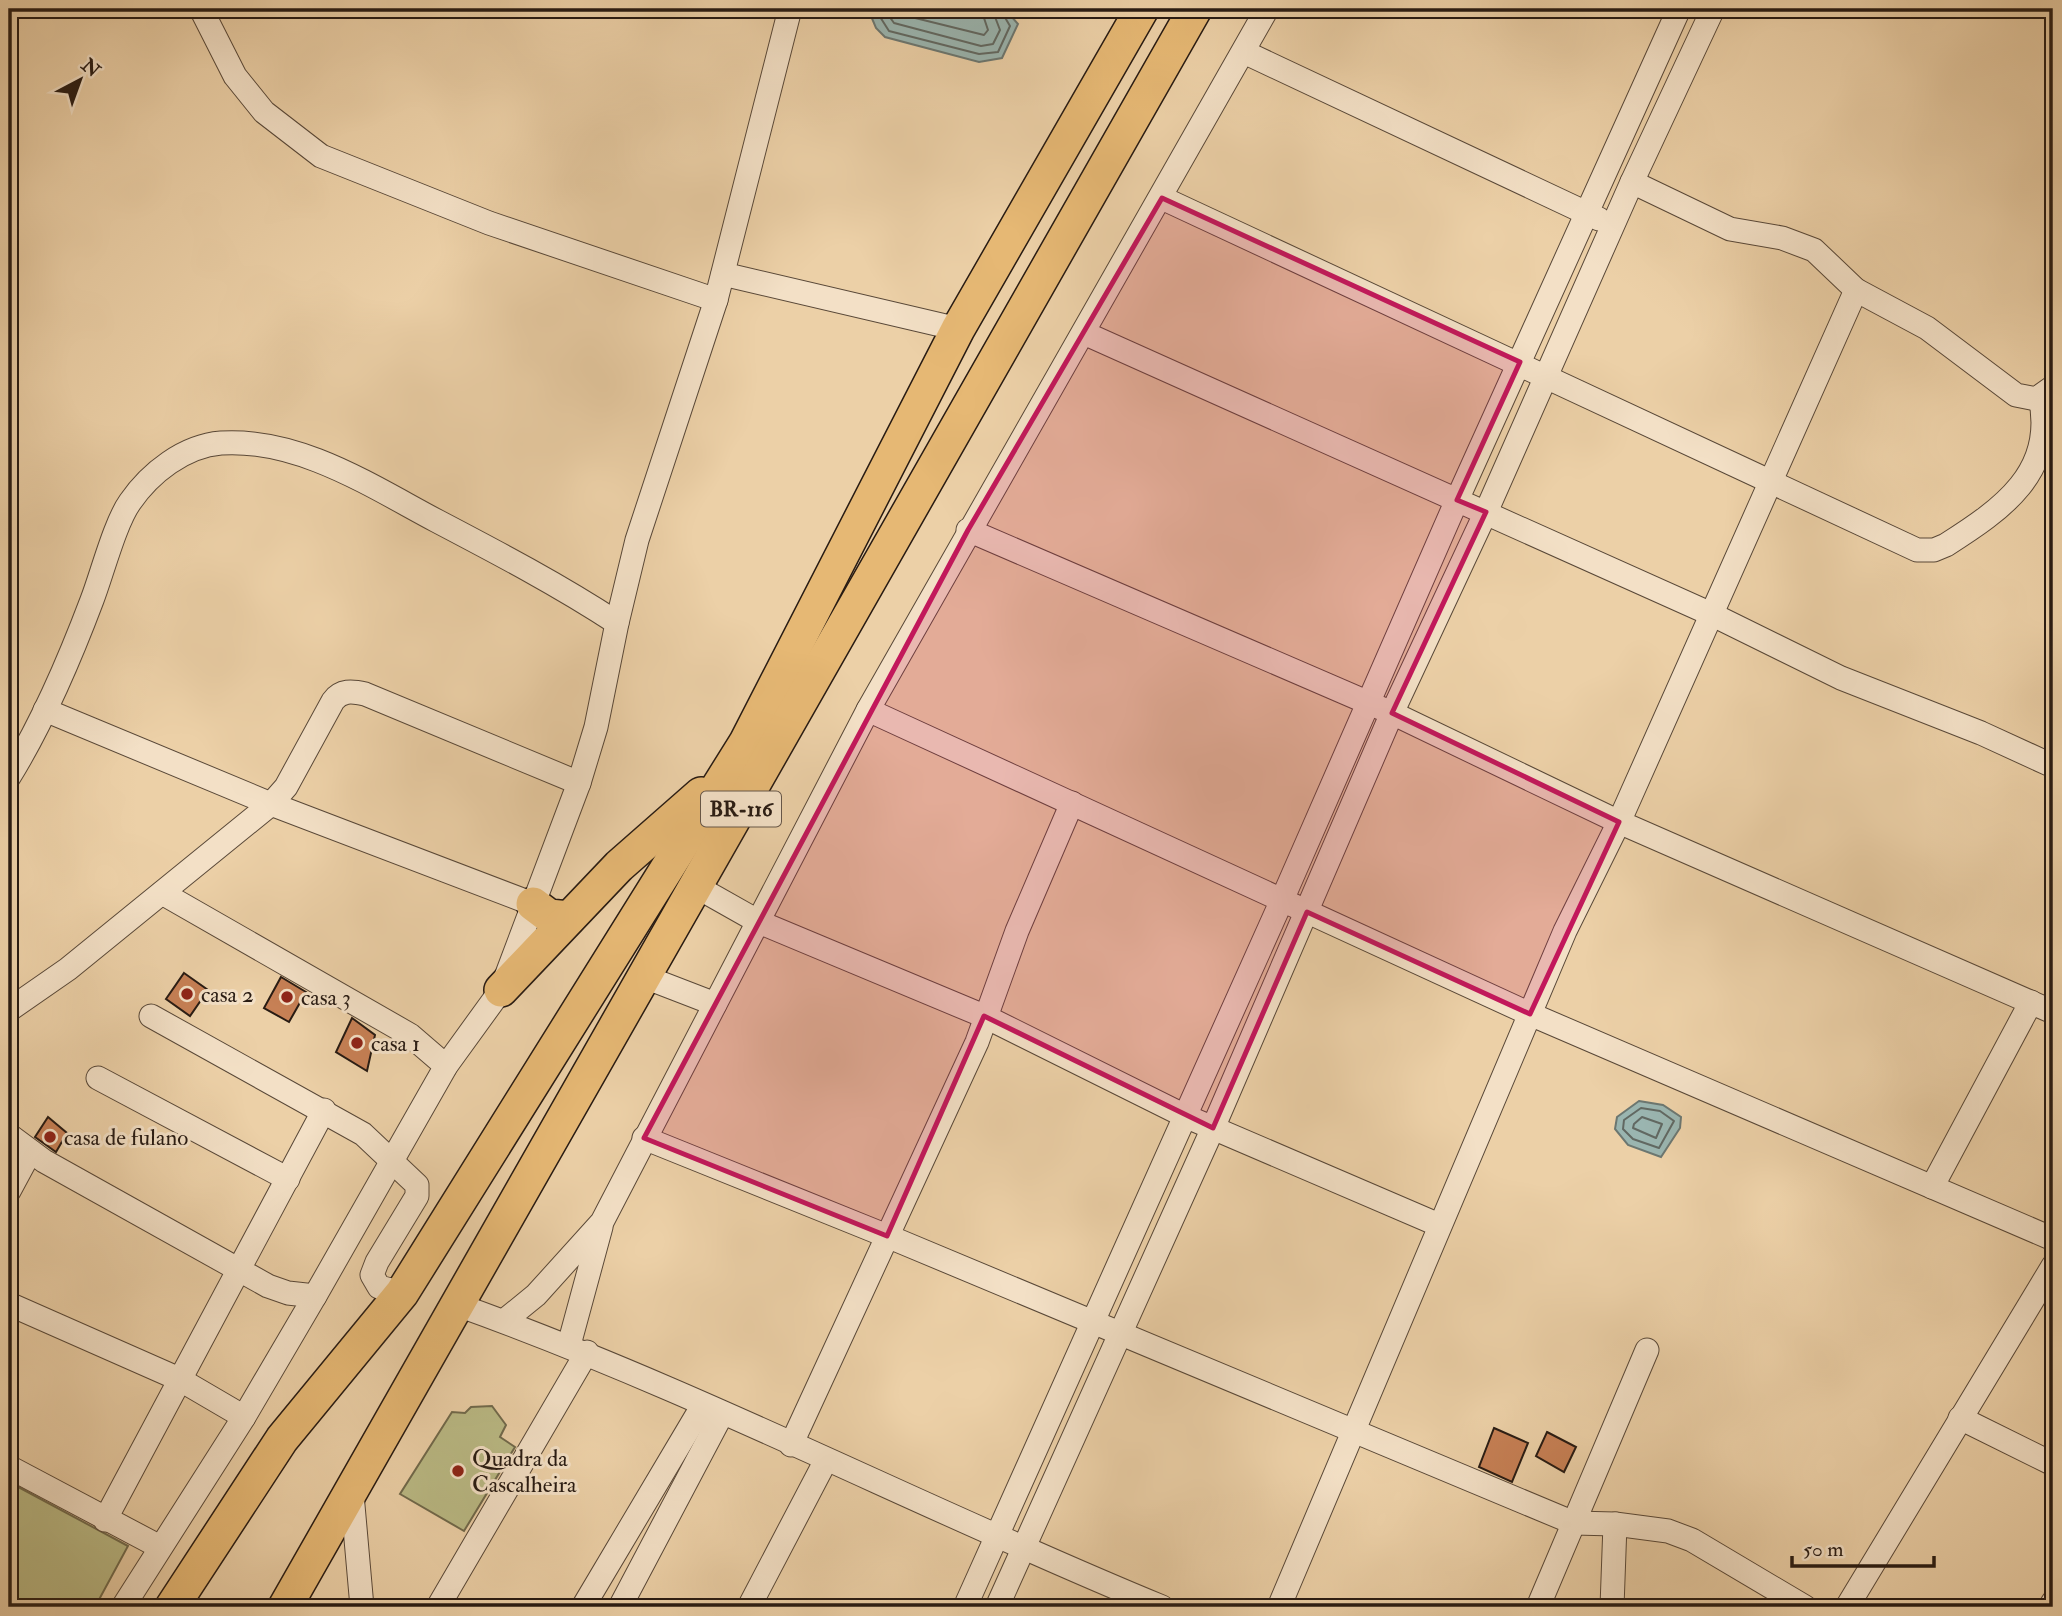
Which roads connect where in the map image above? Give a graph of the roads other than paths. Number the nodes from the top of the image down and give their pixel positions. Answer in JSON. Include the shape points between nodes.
{"nodes":[{"id":1,"x":201,"y":9,"type":"edge"},
{"id":2,"x":1142,"y":9,"type":"edge"},
{"id":3,"x":1195,"y":9,"type":"edge"},
{"id":4,"x":1267,"y":9,"type":"edge"},
{"id":5,"x":1713,"y":9,"type":"edge"},
{"id":6,"x":793,"y":12,"type":"edge"},
{"id":7,"x":1676,"y":16,"type":"edge"},
{"id":8,"x":1700,"y":35,"type":"junction"},
{"id":9,"x":1244,"y":52,"type":"junction"},
{"id":10,"x":1632,"y":182,"type":"junction"},
{"id":11,"x":1162,"y":198,"type":"junction"},
{"id":12,"x":1587,"y":214,"type":"junction"},
{"id":13,"x":1613,"y":226,"type":"junction"},
{"id":14,"x":723,"y":274,"type":"junction"},
{"id":15,"x":1856,"y":290,"type":"junction"},
{"id":16,"x":716,"y":300,"type":"junction"},
{"id":17,"x":958,"y":328,"type":"junction"},
{"id":18,"x":1084,"y":333,"type":"junction"},
{"id":19,"x":1520,"y":362,"type":"junction"},
{"id":20,"x":1546,"y":375,"type":"junction"},
{"id":21,"x":2047,"y":392,"type":"edge"},
{"id":22,"x":1772,"y":481,"type":"junction"},
{"id":23,"x":1457,"y":499,"type":"junction"},
{"id":24,"x":1486,"y":512,"type":"junction"},
{"id":25,"x":968,"y":530,"type":"junction"},
{"id":26,"x":1711,"y":614,"type":"junction"},
{"id":27,"x":617,"y":623,"type":"junction"},
{"id":28,"x":1366,"y":702,"type":"junction"},
{"id":29,"x":45,"y":710,"type":"junction"},
{"id":30,"x":868,"y":710,"type":"junction"},
{"id":31,"x":1392,"y":713,"type":"junction"},
{"id":32,"x":2053,"y":766,"type":"edge"},
{"id":33,"x":727,"y":772,"type":"junction"},
{"id":34,"x":9,"y":777,"type":"edge"},
{"id":35,"x":579,"y":783,"type":"junction"},
{"id":36,"x":1072,"y":803,"type":"junction"},
{"id":37,"x":271,"y":804,"type":"junction"},
{"id":38,"x":1619,"y":822,"type":"junction"},
{"id":39,"x":697,"y":887,"type":"junction"},
{"id":40,"x":162,"y":893,"type":"junction"},
{"id":41,"x":1282,"y":900,"type":"junction"},
{"id":42,"x":533,"y":904,"type":"junction"},
{"id":43,"x":1307,"y":912,"type":"junction"},
{"id":44,"x":569,"y":918,"type":"junction"},
{"id":45,"x":760,"y":922,"type":"junction"},
{"id":46,"x":645,"y":977,"type":"junction"},
{"id":47,"x":501,"y":990,"type":"junction"},
{"id":48,"x":2031,"y":1002,"type":"junction"},
{"id":49,"x":715,"y":1004,"type":"junction"},
{"id":50,"x":9,"y":1010,"type":"edge"},
{"id":51,"x":2053,"y":1012,"type":"edge"},
{"id":52,"x":1530,"y":1014,"type":"junction"},
{"id":53,"x":151,"y":1016,"type":"dead end"},
{"id":54,"x":984,"y":1016,"type":"junction"},
{"id":55,"x":446,"y":1066,"type":"junction"},
{"id":56,"x":98,"y":1078,"type":"dead end"},
{"id":57,"x":324,"y":1110,"type":"junction"},
{"id":58,"x":1185,"y":1116,"type":"junction"},
{"id":59,"x":1213,"y":1128,"type":"junction"},
{"id":60,"x":9,"y":1135,"type":"edge"},
{"id":61,"x":644,"y":1138,"type":"junction"},
{"id":62,"x":30,"y":1152,"type":"junction"},
{"id":63,"x":393,"y":1163,"type":"junction"},
{"id":64,"x":288,"y":1179,"type":"junction"},
{"id":65,"x":1932,"y":1187,"type":"junction"},
{"id":66,"x":9,"y":1191,"type":"edge"},
{"id":67,"x":602,"y":1222,"type":"junction"},
{"id":68,"x":1438,"y":1225,"type":"junction"},
{"id":69,"x":887,"y":1236,"type":"junction"},
{"id":70,"x":2053,"y":1240,"type":"edge"},
{"id":71,"x":2053,"y":1266,"type":"edge"},
{"id":72,"x":240,"y":1270,"type":"junction"},
{"id":73,"x":402,"y":1293,"type":"junction"},
{"id":74,"x":315,"y":1296,"type":"junction"},
{"id":75,"x":9,"y":1304,"type":"edge"},
{"id":76,"x":458,"y":1305,"type":"junction"},
{"id":77,"x":505,"y":1321,"type":"junction"},
{"id":78,"x":1094,"y":1322,"type":"junction"},
{"id":79,"x":1118,"y":1332,"type":"junction"},
{"id":80,"x":578,"y":1349,"type":"junction"},
{"id":81,"x":1647,"y":1350,"type":"dead end"},
{"id":82,"x":179,"y":1379,"type":"junction"},
{"id":83,"x":712,"y":1409,"type":"junction"},
{"id":84,"x":244,"y":1417,"type":"junction"},
{"id":85,"x":1961,"y":1418,"type":"junction"},
{"id":86,"x":1354,"y":1430,"type":"junction"},
{"id":87,"x":791,"y":1445,"type":"junction"},
{"id":88,"x":826,"y":1460,"type":"junction"},
{"id":89,"x":2053,"y":1464,"type":"edge"},
{"id":90,"x":9,"y":1467,"type":"edge"},
{"id":91,"x":352,"y":1494,"type":"junction"},
{"id":92,"x":105,"y":1520,"type":"junction"},
{"id":93,"x":1574,"y":1523,"type":"junction"},
{"id":94,"x":1615,"y":1524,"type":"junction"},
{"id":95,"x":996,"y":1538,"type":"junction"},
{"id":96,"x":160,"y":1547,"type":"junction"},
{"id":97,"x":1023,"y":1550,"type":"junction"},
{"id":98,"x":2053,"y":1602,"type":"edge"},
{"id":99,"x":123,"y":1607,"type":"edge"},
{"id":100,"x":172,"y":1607,"type":"edge"},
{"id":101,"x":285,"y":1607,"type":"edge"},
{"id":102,"x":362,"y":1607,"type":"edge"},
{"id":103,"x":438,"y":1607,"type":"edge"},
{"id":104,"x":583,"y":1607,"type":"edge"},
{"id":105,"x":620,"y":1607,"type":"edge"},
{"id":106,"x":749,"y":1607,"type":"edge"},
{"id":107,"x":965,"y":1607,"type":"edge"},
{"id":108,"x":998,"y":1607,"type":"edge"},
{"id":109,"x":1162,"y":1607,"type":"edge"},
{"id":110,"x":1279,"y":1607,"type":"edge"},
{"id":111,"x":1538,"y":1607,"type":"edge"},
{"id":112,"x":1612,"y":1607,"type":"edge"},
{"id":113,"x":1805,"y":1607,"type":"edge"},
{"id":114,"x":1847,"y":1607,"type":"edge"},
{"id":115,"x":2050,"y":1607,"type":"edge"}],
"edges":[{"from":1,"to":16,"type":"street","via":[[234,76],[264,112],[321,156],[489,223]]},
{"from":2,"to":17,"type":"highway"},
{"from":3,"to":39,"type":"highway","number":"BR-116"},
{"from":4,"to":9,"type":"street"},
{"from":5,"to":8,"type":"street"},
{"from":6,"to":14,"type":"street"},
{"from":7,"to":8,"type":"street"},
{"from":7,"to":12,"type":"street"},
{"from":8,"to":10,"type":"street"},
{"from":9,"to":11,"type":"street"},
{"from":9,"to":12,"type":"street"},
{"from":10,"to":13,"type":"street"},
{"from":10,"to":15,"type":"street","via":[[1730,229],[1806,246]]},
{"from":11,"to":18,"type":"street"},
{"from":11,"to":19,"type":"street"},
{"from":12,"to":13,"type":"street"},
{"from":12,"to":19,"type":"street"},
{"from":13,"to":20,"type":"street"},
{"from":14,"to":16,"type":"street"},
{"from":14,"to":17,"type":"street"},
{"from":15,"to":21,"type":"street","via":[[1927,328],[2016,396],[2030,400]]},
{"from":15,"to":22,"type":"street"},
{"from":16,"to":27,"type":"street","via":[[664,453]]},
{"from":17,"to":33,"type":"highway"},
{"from":18,"to":23,"type":"street"},
{"from":18,"to":25,"type":"street"},
{"from":19,"to":20,"type":"street"},
{"from":19,"to":23,"type":"street"},
{"from":20,"to":22,"type":"street"},
{"from":20,"to":24,"type":"street"},
{"from":21,"to":22,"type":"street","via":[[2043,442],[2019,488],[1998,511],[1934,550],[1917,550]]},
{"from":22,"to":26,"type":"street"},
{"from":23,"to":24,"type":"street"},
{"from":23,"to":28,"type":"street"},
{"from":24,"to":26,"type":"street"},
{"from":24,"to":31,"type":"street"},
{"from":25,"to":28,"type":"street"},
{"from":25,"to":30,"type":"street"},
{"from":26,"to":32,"type":"street","via":[[1841,678]]},
{"from":26,"to":38,"type":"street"},
{"from":27,"to":29,"type":"street","via":[[509,559],[338,470],[288,451],[218,443],[186,453],[164,467],[128,504]]},
{"from":27,"to":35,"type":"street","via":[[596,727]]},
{"from":28,"to":31,"type":"street"},
{"from":28,"to":41,"type":"street"},
{"from":29,"to":34,"type":"street"},
{"from":29,"to":37,"type":"street"},
{"from":30,"to":36,"type":"street"},
{"from":30,"to":45,"type":"street"},
{"from":31,"to":38,"type":"street"},
{"from":31,"to":43,"type":"street"},
{"from":33,"to":44,"type":"highway","via":[[619,866]]},
{"from":33,"to":73,"type":"highway"},
{"from":35,"to":37,"type":"street","via":[[350,691],[335,697],[298,767]]},
{"from":35,"to":42,"type":"street"},
{"from":36,"to":41,"type":"street"},
{"from":36,"to":54,"type":"street"},
{"from":37,"to":40,"type":"street"},
{"from":37,"to":42,"type":"street"},
{"from":38,"to":48,"type":"street"},
{"from":38,"to":52,"type":"street"},
{"from":39,"to":45,"type":"street"},
{"from":39,"to":46,"type":"highway","number":"BR-116"},
{"from":40,"to":50,"type":"street"},
{"from":40,"to":55,"type":"street","via":[[410,1035]]},
{"from":41,"to":43,"type":"street"},
{"from":41,"to":58,"type":"street"},
{"from":42,"to":44,"type":"highway","via":[[549,916]]},
{"from":42,"to":47,"type":"street"},
{"from":43,"to":52,"type":"street"},
{"from":43,"to":59,"type":"street"},
{"from":44,"to":47,"type":"highway"},
{"from":45,"to":49,"type":"street"},
{"from":45,"to":54,"type":"street"},
{"from":46,"to":49,"type":"street"},
{"from":46,"to":76,"type":"highway","number":"BR-116"},
{"from":47,"to":55,"type":"street"},
{"from":48,"to":51,"type":"street"},
{"from":48,"to":65,"type":"street"},
{"from":49,"to":61,"type":"street"},
{"from":52,"to":65,"type":"street"},
{"from":52,"to":68,"type":"street"},
{"from":53,"to":57,"type":"street"},
{"from":54,"to":58,"type":"street"},
{"from":54,"to":69,"type":"street","via":[[977,1042]]},
{"from":55,"to":63,"type":"street"},
{"from":56,"to":64,"type":"street"},
{"from":57,"to":63,"type":"street","via":[[363,1134]]},
{"from":57,"to":64,"type":"street"},
{"from":58,"to":59,"type":"street"},
{"from":58,"to":78,"type":"street"},
{"from":59,"to":68,"type":"street"},
{"from":59,"to":79,"type":"street"},
{"from":60,"to":62,"type":"street"},
{"from":61,"to":67,"type":"street"},
{"from":61,"to":69,"type":"street"},
{"from":62,"to":66,"type":"street"},
{"from":62,"to":72,"type":"street"},
{"from":63,"to":73,"type":"street","via":[[416,1185],[417,1196],[372,1275],[379,1287]]},
{"from":63,"to":74,"type":"street"},
{"from":64,"to":72,"type":"street"},
{"from":65,"to":70,"type":"street"},
{"from":67,"to":77,"type":"street","via":[[536,1295]]},
{"from":67,"to":80,"type":"street"},
{"from":68,"to":86,"type":"street"},
{"from":69,"to":78,"type":"street"},
{"from":69,"to":87,"type":"street"},
{"from":71,"to":85,"type":"street"},
{"from":72,"to":74,"type":"street","via":[[288,1293]]},
{"from":72,"to":82,"type":"street"},
{"from":73,"to":100,"type":"highway","via":[[282,1439]]},
{"from":74,"to":84,"type":"street"},
{"from":75,"to":82,"type":"street"},
{"from":76,"to":77,"type":"street"},
{"from":76,"to":91,"type":"highway","number":"BR-116"},
{"from":77,"to":80,"type":"street"},
{"from":78,"to":79,"type":"street"},
{"from":78,"to":95,"type":"street"},
{"from":79,"to":86,"type":"street"},
{"from":79,"to":97,"type":"street"},
{"from":80,"to":83,"type":"street"},
{"from":80,"to":103,"type":"street"},
{"from":81,"to":93,"type":"street"},
{"from":82,"to":84,"type":"street"},
{"from":82,"to":92,"type":"street"},
{"from":83,"to":87,"type":"street"},
{"from":83,"to":104,"type":"street"},
{"from":83,"to":105,"type":"street"},
{"from":84,"to":96,"type":"street"},
{"from":85,"to":89,"type":"street"},
{"from":85,"to":114,"type":"street"},
{"from":86,"to":93,"type":"street"},
{"from":86,"to":110,"type":"street"},
{"from":87,"to":88,"type":"street"},
{"from":88,"to":95,"type":"street"},
{"from":88,"to":106,"type":"street"},
{"from":90,"to":92,"type":"street"},
{"from":91,"to":101,"type":"highway","number":"BR-116"},
{"from":91,"to":102,"type":"street"},
{"from":92,"to":96,"type":"street"},
{"from":93,"to":94,"type":"street"},
{"from":93,"to":111,"type":"street"},
{"from":94,"to":112,"type":"street"},
{"from":94,"to":113,"type":"street","via":[[1668,1531],[1692,1540]]},
{"from":95,"to":97,"type":"street"},
{"from":95,"to":107,"type":"street"},
{"from":96,"to":99,"type":"street"},
{"from":97,"to":108,"type":"street"},
{"from":97,"to":109,"type":"street"},
{"from":98,"to":115,"type":"street"}]}
